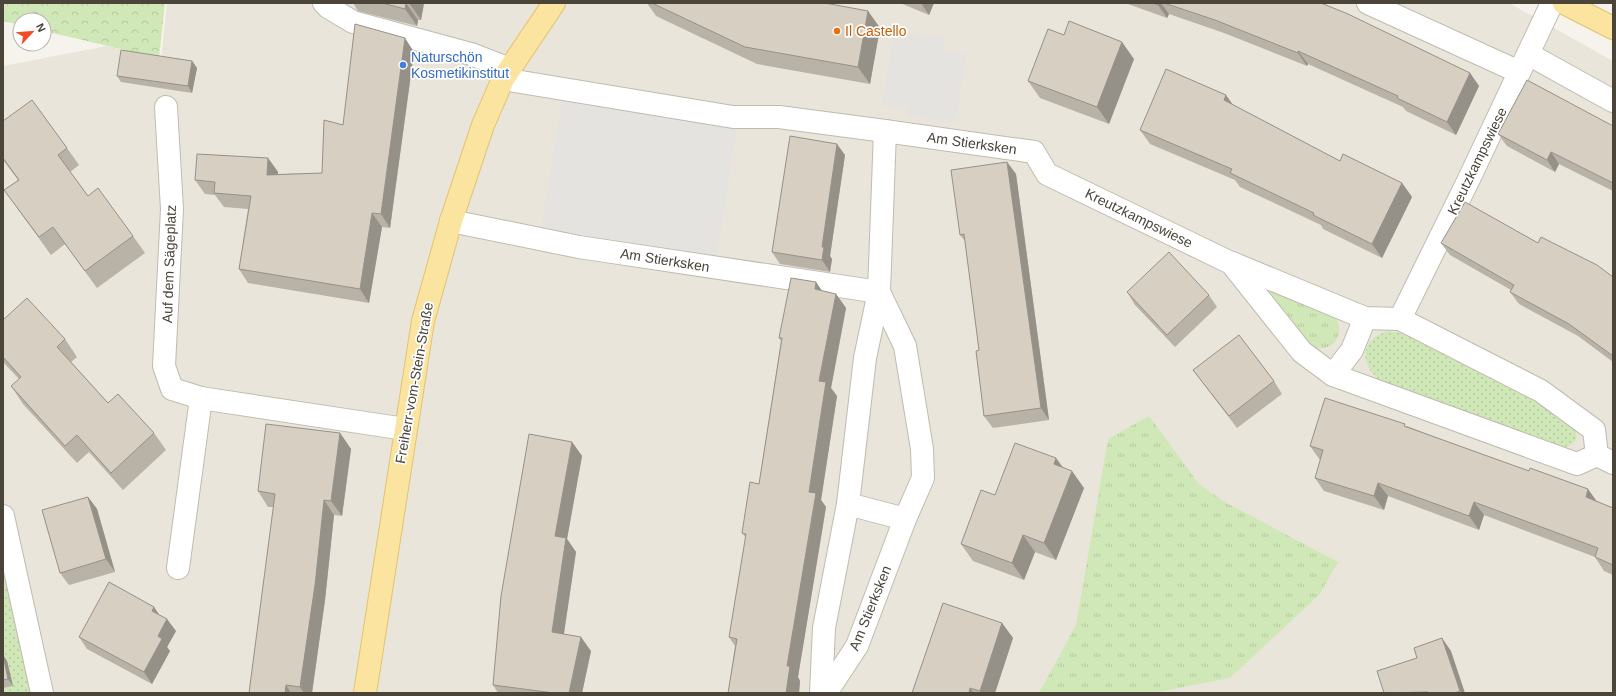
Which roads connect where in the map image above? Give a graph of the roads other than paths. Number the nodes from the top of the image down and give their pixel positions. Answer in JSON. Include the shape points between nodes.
{"nodes":[{"id":1,"x":324,"y":3,"type":"edge"},
{"id":2,"x":554,"y":3,"type":"edge"},
{"id":3,"x":1368,"y":3,"type":"edge"},
{"id":4,"x":1552,"y":3,"type":"edge"},
{"id":5,"x":1564,"y":3,"type":"edge"},
{"id":6,"x":1613,"y":28,"type":"edge"},
{"id":7,"x":1524,"y":63,"type":"junction"},
{"id":8,"x":506,"y":74,"type":"junction"},
{"id":9,"x":1613,"y":101,"type":"edge"},
{"id":10,"x":166,"y":107,"type":"dead end"},
{"id":11,"x":885,"y":131,"type":"junction"},
{"id":12,"x":1046,"y":174,"type":"joint"},
{"id":13,"x":451,"y":221,"type":"junction"},
{"id":14,"x":1231,"y":263,"type":"junction"},
{"id":15,"x":879,"y":292,"type":"junction"},
{"id":16,"x":1365,"y":318,"type":"junction"},
{"id":17,"x":1400,"y":319,"type":"junction"},
{"id":18,"x":1333,"y":375,"type":"junction"},
{"id":19,"x":201,"y":398,"type":"junction"},
{"id":20,"x":405,"y":429,"type":"junction"},
{"id":21,"x":1605,"y":459,"type":"edge"},
{"id":22,"x":848,"y":504,"type":"junction"},
{"id":23,"x":3,"y":516,"type":"edge"},
{"id":24,"x":905,"y":519,"type":"junction"},
{"id":25,"x":178,"y":568,"type":"dead end"},
{"id":26,"x":42,"y":693,"type":"edge"},
{"id":27,"x":365,"y":693,"type":"edge"},
{"id":28,"x":821,"y":693,"type":"edge"},
{"id":29,"x":826,"y":693,"type":"edge"}],
"edges":[{"from":1,"to":8,"type":"street","name":"Am Stierksken","via":[[352,22],[471,54]]},
{"from":2,"to":8,"type":"main road","name":"Freiherr-vom-Stein-Straße"},
{"from":3,"to":7,"type":"street"},
{"from":4,"to":7,"type":"street","name":"Kreutzkampswiese"},
{"from":5,"to":6,"type":"main road"},
{"from":7,"to":9,"type":"street"},
{"from":7,"to":17,"type":"street","name":"Kreutzkampswiese"},
{"from":8,"to":11,"type":"street","name":"Am Stierksken","via":[[733,117],[779,117]]},
{"from":8,"to":13,"type":"main road","name":"Freiherr-vom-Stein-Straße","via":[[483,125]]},
{"from":10,"to":19,"type":"street","name":"Auf dem Sägeplatz","via":[[172,209],[164,366],[172,389]]},
{"from":11,"to":12,"type":"street","name":"Am Stierksken","via":[[1034,152]]},
{"from":11,"to":15,"type":"street","name":"Am Stierksken"},
{"from":12,"to":14,"type":"street","name":"Kreutzkampswiese"},
{"from":13,"to":15,"type":"street","name":"Am Stierksken","via":[[579,247]]},
{"from":13,"to":20,"type":"main road","name":"Freiherr-vom-Stein-Straße","via":[[423,321]]},
{"from":14,"to":16,"type":"street","name":"Kreutzkampswiese"},
{"from":14,"to":18,"type":"street","name":"Kreutzkampswiese","via":[[1302,352]]},
{"from":15,"to":22,"type":"street","name":"Am Stierksken","via":[[865,358]]},
{"from":15,"to":24,"type":"street","name":"Am Stierksken","via":[[905,346],[922,449],[923,478]]},
{"from":16,"to":17,"type":"street","name":"Kreutzkampswiese"},
{"from":16,"to":18,"type":"street","via":[[1352,350]]},
{"from":17,"to":21,"type":"street","name":"Kreutzkampswiese","via":[[1541,391],[1594,430]]},
{"from":18,"to":21,"type":"street","name":"Kreutzkampswiese","via":[[1577,464]]},
{"from":19,"to":20,"type":"street","name":"Auf dem Sägeplatz"},
{"from":19,"to":25,"type":"street"},
{"from":20,"to":27,"type":"main road","name":"Freiherr-vom-Stein-Straße"},
{"from":22,"to":24,"type":"street"},
{"from":22,"to":28,"type":"street","name":"Am Stierksken","via":[[824,628]]},
{"from":23,"to":26,"type":"street"},
{"from":24,"to":29,"type":"street","name":"Am Stierksken","via":[[857,646]]}]}
